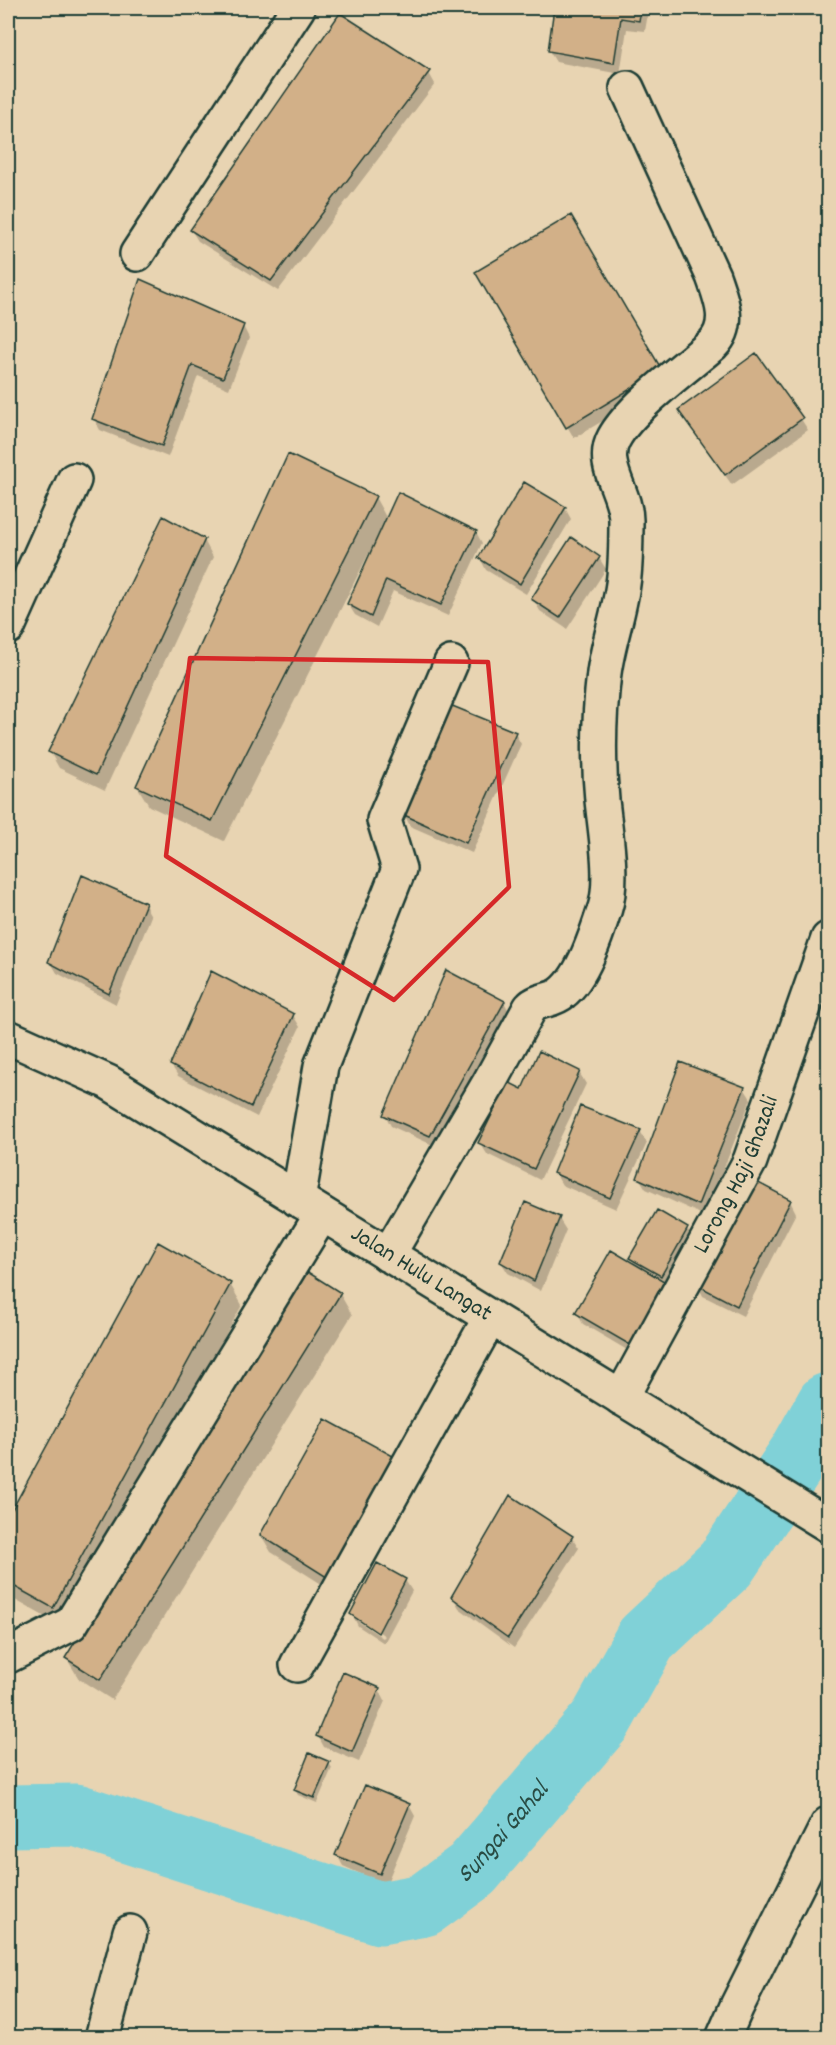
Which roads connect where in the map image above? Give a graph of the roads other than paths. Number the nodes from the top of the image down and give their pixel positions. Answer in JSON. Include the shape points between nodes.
{"nodes":[{"id":1,"x":298,"y":8,"type":"edge"},
{"id":2,"x":627,"y":88,"type":"dead end"},
{"id":3,"x":137,"y":254,"type":"dead end"},
{"id":4,"x":74,"y":480,"type":"dead end"},
{"id":5,"x":8,"y":627,"type":"edge"},
{"id":6,"x":451,"y":663,"type":"dead end"},
{"id":7,"x":828,"y":939,"type":"edge"},
{"id":8,"x":8,"y":1037,"type":"edge"},
{"id":9,"x":310,"y":1207,"type":"junction"},
{"id":10,"x":388,"y":1255,"type":"junction"},
{"id":11,"x":490,"y":1318,"type":"junction"},
{"id":12,"x":621,"y":1398,"type":"junction"},
{"id":13,"x":828,"y":1525,"type":"edge"},
{"id":14,"x":8,"y":1656,"type":"edge"},
{"id":15,"x":297,"y":1665,"type":"dead end"},
{"id":16,"x":828,"y":1824,"type":"edge"},
{"id":17,"x":130,"y":1932,"type":"dead end"},
{"id":18,"x":102,"y":2037,"type":"edge"},
{"id":19,"x":723,"y":2037,"type":"edge"}],
"edges":[{"from":1,"to":3,"type":"street"},
{"from":2,"to":10,"type":"street","via":[[713,276],[724,320],[719,337],[635,411],[614,438],[609,453],[626,520],[623,584],[601,701],[607,902],[572,983],[556,997],[530,1008]]},
{"from":4,"to":5,"type":"street"},
{"from":6,"to":9,"type":"street","via":[[384,820],[399,868],[321,1066]]},
{"from":7,"to":12,"type":"street","name":"Lorong Haji Ghazali","via":[[750,1161]]},
{"from":8,"to":9,"type":"street","name":"Jalan Hulu Langat","via":[[108,1082]]},
{"from":9,"to":10,"type":"street","name":"Jalan Hulu Langat"},
{"from":9,"to":14,"type":"street","via":[[71,1624]]},
{"from":10,"to":11,"type":"street","name":"Jalan Hulu Langat"},
{"from":11,"to":12,"type":"street","name":"Jalan Hulu Langat"},
{"from":11,"to":15,"type":"street"},
{"from":12,"to":13,"type":"street","name":"Jalan Hulu Langat"},
{"from":16,"to":19,"type":"street"},
{"from":17,"to":18,"type":"street"}]}
